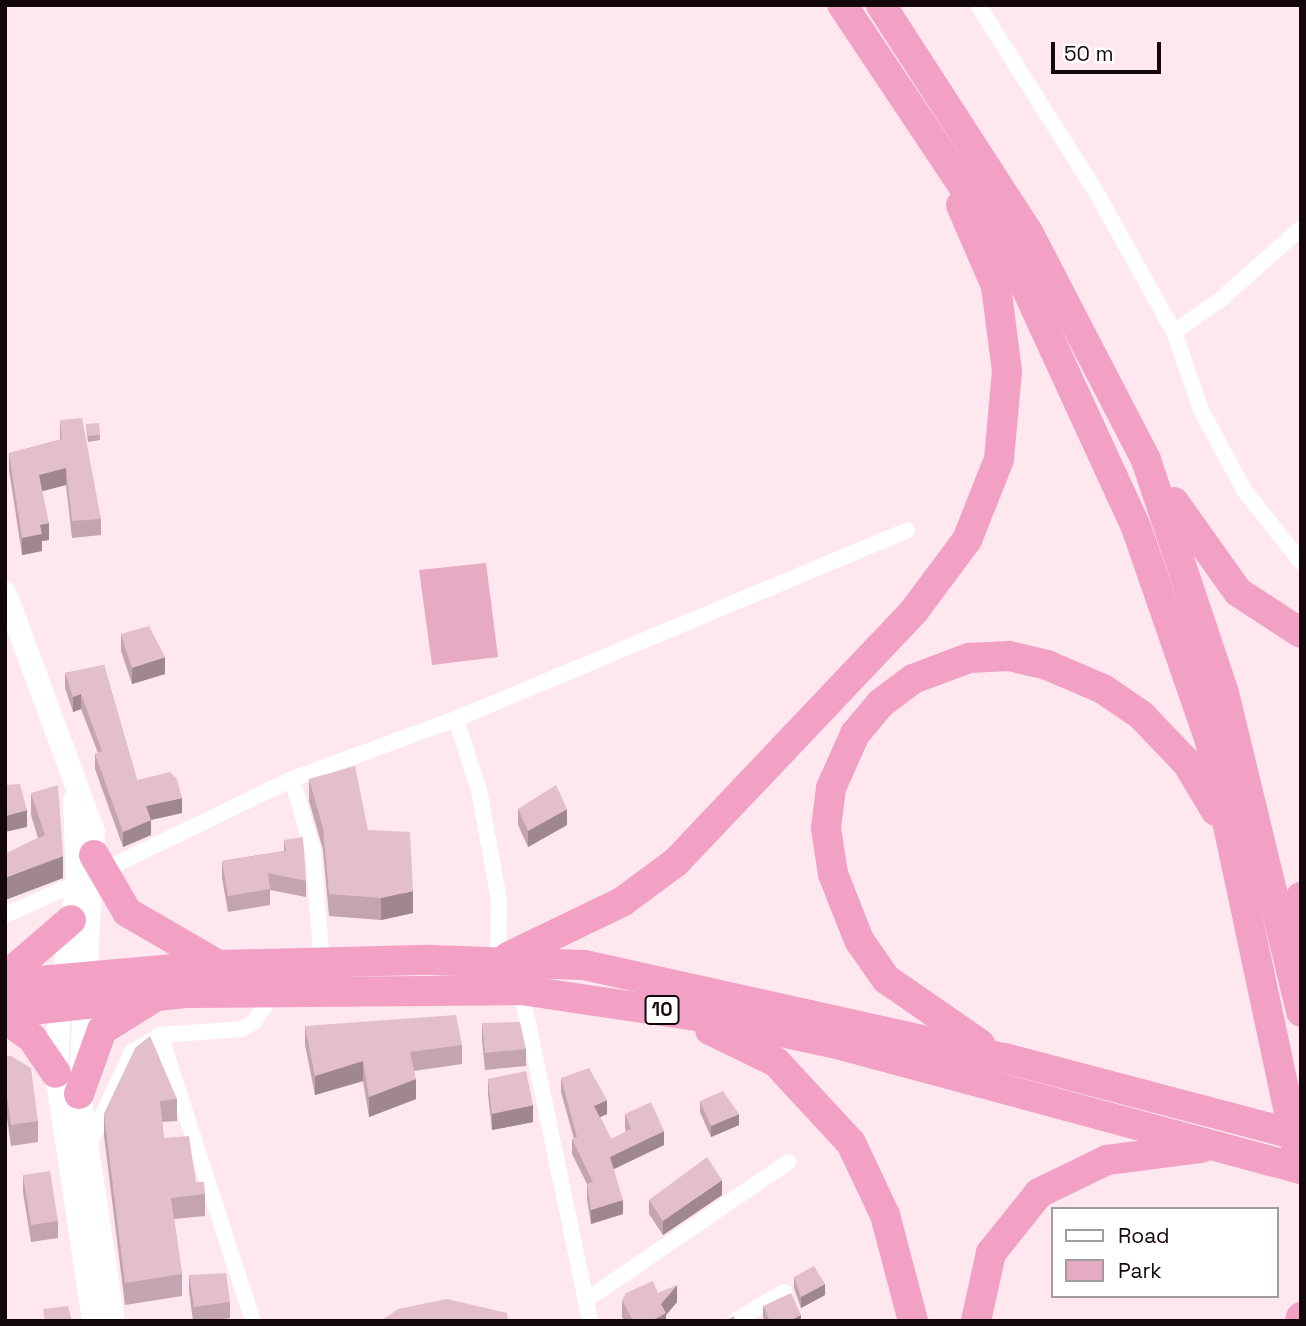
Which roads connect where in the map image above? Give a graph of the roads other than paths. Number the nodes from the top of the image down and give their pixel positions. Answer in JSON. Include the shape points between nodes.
{"nodes":[{"id":1,"x":842,"y":5,"type":"edge"},
{"id":2,"x":881,"y":5,"type":"edge"},
{"id":3,"x":978,"y":5,"type":"edge"},
{"id":4,"x":924,"y":129,"type":"junction"},
{"id":5,"x":1301,"y":228,"type":"edge"},
{"id":6,"x":1174,"y":332,"type":"junction"},
{"id":7,"x":1146,"y":460,"type":"junction"},
{"id":8,"x":907,"y":530,"type":"dead end"},
{"id":9,"x":1301,"y":562,"type":"edge"},
{"id":10,"x":5,"y":593,"type":"edge"},
{"id":11,"x":1301,"y":633,"type":"edge"},
{"id":12,"x":456,"y":719,"type":"junction"},
{"id":13,"x":72,"y":776,"type":"junction"},
{"id":14,"x":292,"y":779,"type":"junction"},
{"id":15,"x":1230,"y":841,"type":"junction"},
{"id":16,"x":99,"y":862,"type":"junction"},
{"id":17,"x":77,"y":883,"type":"junction"},
{"id":18,"x":1301,"y":897,"type":"edge"},
{"id":19,"x":5,"y":915,"type":"edge"},
{"id":20,"x":71,"y":919,"type":"junction"},
{"id":21,"x":498,"y":961,"type":"junction"},
{"id":22,"x":323,"y":963,"type":"junction"},
{"id":23,"x":219,"y":965,"type":"junction"},
{"id":24,"x":1293,"y":976,"type":"junction"},
{"id":25,"x":5,"y":977,"type":"edge"},
{"id":26,"x":5,"y":984,"type":"edge"},
{"id":27,"x":72,"y":989,"type":"junction"},
{"id":28,"x":521,"y":990,"type":"junction"},
{"id":29,"x":274,"y":991,"type":"junction"},
{"id":30,"x":158,"y":995,"type":"junction"},
{"id":31,"x":657,"y":1009,"type":"junction"},
{"id":32,"x":1301,"y":1012,"type":"edge"},
{"id":33,"x":5,"y":1013,"type":"edge"},
{"id":34,"x":5,"y":1019,"type":"edge"},
{"id":35,"x":160,"y":1035,"type":"junction"},
{"id":36,"x":1005,"y":1058,"type":"junction"},
{"id":37,"x":57,"y":1073,"type":"junction"},
{"id":38,"x":79,"y":1094,"type":"junction"},
{"id":39,"x":1301,"y":1136,"type":"edge"},
{"id":40,"x":1215,"y":1147,"type":"junction"},
{"id":41,"x":86,"y":1151,"type":"junction"},
{"id":42,"x":788,"y":1162,"type":"dead end"},
{"id":43,"x":1301,"y":1169,"type":"edge"},
{"id":44,"x":784,"y":1292,"type":"dead end"},
{"id":45,"x":586,"y":1300,"type":"junction"},
{"id":46,"x":93,"y":1321,"type":"edge"},
{"id":47,"x":113,"y":1321,"type":"edge"},
{"id":48,"x":253,"y":1321,"type":"edge"},
{"id":49,"x":590,"y":1321,"type":"edge"},
{"id":50,"x":735,"y":1321,"type":"edge"},
{"id":51,"x":913,"y":1321,"type":"edge"},
{"id":52,"x":976,"y":1321,"type":"edge"}],
"edges":[{"from":1,"to":4,"type":"highway"},
{"from":2,"to":7,"type":"highway","via":[[1029,233]]},
{"from":3,"to":6,"type":"street","via":[[1095,190]]},
{"from":4,"to":15,"type":"highway","via":[[1016,264],[1115,475],[1193,684]]},
{"from":4,"to":21,"type":"highway","via":[[987,261],[1006,340],[1001,450],[967,540],[915,611],[676,862],[603,913]]},
{"from":5,"to":6,"type":"street","via":[[1220,300]]},
{"from":6,"to":9,"type":"street","via":[[1201,410],[1244,490]]},
{"from":7,"to":11,"type":"highway","via":[[1238,592]]},
{"from":7,"to":24,"type":"highway","via":[[1224,693]]},
{"from":8,"to":12,"type":"street"},
{"from":10,"to":13,"type":"main road"},
{"from":12,"to":14,"type":"street"},
{"from":12,"to":21,"type":"street","via":[[479,790],[499,900]]},
{"from":13,"to":16,"type":"main road","via":[[87,807]]},
{"from":13,"to":17,"type":"main road"},
{"from":14,"to":16,"type":"street"},
{"from":14,"to":22,"type":"street","via":[[313,851]]},
{"from":15,"to":36,"type":"highway","via":[[1199,781],[1158,730],[1104,689],[1065,671],[1009,656],[969,658],[922,675],[881,703],[850,742],[831,788],[827,828],[840,897],[886,979]]},
{"from":15,"to":43,"type":"highway"},
{"from":16,"to":23,"type":"highway","via":[[127,912]]},
{"from":16,"to":27,"type":"main road"},
{"from":17,"to":19,"type":"street"},
{"from":17,"to":20,"type":"main road"},
{"from":18,"to":24,"type":"highway"},
{"from":20,"to":25,"type":"highway"},
{"from":20,"to":27,"type":"main road"},
{"from":21,"to":22,"type":"highway","number":"10"},
{"from":21,"to":36,"type":"highway","number":"10","via":[[584,965]]},
{"from":22,"to":23,"type":"highway","number":"10"},
{"from":23,"to":27,"type":"highway","number":"10"},
{"from":24,"to":32,"type":"highway"},
{"from":26,"to":27,"type":"highway","number":"10"},
{"from":27,"to":30,"type":"highway","number":"10"},
{"from":27,"to":33,"type":"highway","number":"10"},
{"from":27,"to":37,"type":"main road"},
{"from":27,"to":38,"type":"main road"},
{"from":28,"to":29,"type":"highway","number":"10"},
{"from":28,"to":31,"type":"highway","number":"10"},
{"from":28,"to":45,"type":"street"},
{"from":29,"to":30,"type":"highway","number":"10"},
{"from":29,"to":35,"type":"street","via":[[254,1022],[242,1029]]},
{"from":30,"to":38,"type":"highway","via":[[102,1030]]},
{"from":31,"to":40,"type":"highway","number":"10","via":[[1024,1090]]},
{"from":31,"to":51,"type":"highway","via":[[776,1062],[828,1114],[851,1143],[885,1215]]},
{"from":34,"to":37,"type":"highway","via":[[32,1038]]},
{"from":35,"to":41,"type":"street","via":[[122,1065]]},
{"from":35,"to":48,"type":"street"},
{"from":36,"to":39,"type":"highway","number":"10"},
{"from":37,"to":46,"type":"main road"},
{"from":38,"to":41,"type":"main road"},
{"from":40,"to":43,"type":"highway","number":"10"},
{"from":40,"to":52,"type":"highway","via":[[1107,1160],[1039,1193],[991,1253]]},
{"from":41,"to":47,"type":"main road"},
{"from":42,"to":45,"type":"street"},
{"from":44,"to":50,"type":"street"},
{"from":45,"to":49,"type":"street"}]}
